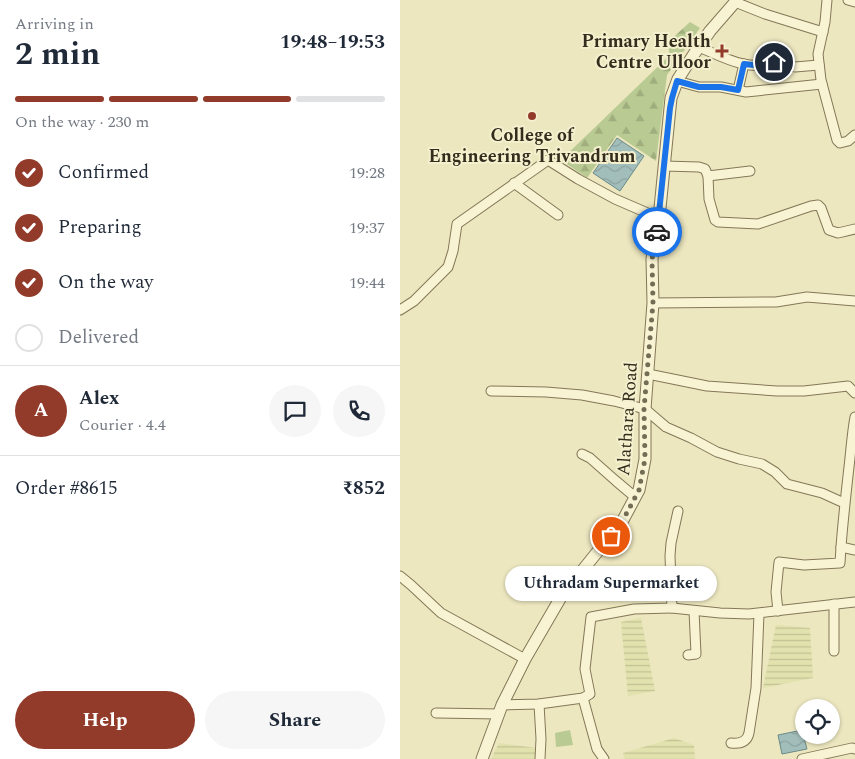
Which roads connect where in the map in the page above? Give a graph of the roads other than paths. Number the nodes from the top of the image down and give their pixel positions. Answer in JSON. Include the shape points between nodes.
{"nodes":[{"id":1,"x":827,"y":0,"type":"edge"},
{"id":2,"x":848,"y":0,"type":"edge"},
{"id":3,"x":736,"y":1,"type":"edge"},
{"id":4,"x":855,"y":2,"type":"edge"},
{"id":5,"x":823,"y":32,"type":"junction"},
{"id":6,"x":699,"y":46,"type":"junction"},
{"id":7,"x":744,"y":64,"type":"junction"},
{"id":8,"x":819,"y":65,"type":"junction"},
{"id":9,"x":677,"y":81,"type":"junction"},
{"id":10,"x":822,"y":84,"type":"junction"},
{"id":11,"x":738,"y":90,"type":"junction"},
{"id":12,"x":855,"y":135,"type":"edge"},
{"id":13,"x":664,"y":166,"type":"junction"},
{"id":14,"x":750,"y":172,"type":"dead end"},
{"id":15,"x":708,"y":176,"type":"junction"},
{"id":16,"x":514,"y":183,"type":"junction"},
{"id":17,"x":558,"y":215,"type":"dead end"},
{"id":18,"x":659,"y":218,"type":"junction"},
{"id":19,"x":855,"y":229,"type":"edge"},
{"id":20,"x":855,"y":301,"type":"edge"},
{"id":21,"x":653,"y":303,"type":"junction"},
{"id":22,"x":400,"y":310,"type":"edge"},
{"id":23,"x":648,"y":374,"type":"junction"},
{"id":24,"x":492,"y":391,"type":"dead end"},
{"id":25,"x":855,"y":393,"type":"edge"},
{"id":26,"x":644,"y":409,"type":"junction"},
{"id":27,"x":855,"y":417,"type":"edge"},
{"id":28,"x":582,"y":454,"type":"dead end"},
{"id":29,"x":635,"y":497,"type":"junction"},
{"id":30,"x":844,"y":504,"type":"junction"},
{"id":31,"x":678,"y":511,"type":"dead end"},
{"id":32,"x":841,"y":548,"type":"junction"},
{"id":33,"x":855,"y":550,"type":"edge"},
{"id":34,"x":400,"y":576,"type":"edge"},
{"id":35,"x":855,"y":602,"type":"edge"},
{"id":36,"x":834,"y":604,"type":"junction"},
{"id":37,"x":672,"y":608,"type":"junction"},
{"id":38,"x":694,"y":610,"type":"junction"},
{"id":39,"x":778,"y":611,"type":"junction"},
{"id":40,"x":759,"y":614,"type":"junction"},
{"id":41,"x":834,"y":651,"type":"dead end"},
{"id":42,"x":688,"y":655,"type":"dead end"},
{"id":43,"x":524,"y":659,"type":"junction"},
{"id":44,"x":583,"y":698,"type":"junction"},
{"id":45,"x":539,"y":704,"type":"junction"},
{"id":46,"x":501,"y":709,"type":"junction"},
{"id":47,"x":436,"y":712,"type":"dead end"},
{"id":48,"x":731,"y":743,"type":"dead end"},
{"id":49,"x":855,"y":749,"type":"edge"},
{"id":50,"x":482,"y":759,"type":"edge"},
{"id":51,"x":540,"y":759,"type":"edge"},
{"id":52,"x":604,"y":759,"type":"edge"},
{"id":53,"x":802,"y":759,"type":"edge"}],
"edges":[{"from":1,"to":5,"type":"street"},
{"from":2,"to":4,"type":"street"},
{"from":3,"to":5,"type":"street","via":[[765,14]]},
{"from":3,"to":6,"type":"street","name":"Alathara Road"},
{"from":5,"to":8,"type":"street"},
{"from":6,"to":7,"type":"street"},
{"from":6,"to":9,"type":"street","name":"Alathara Road"},
{"from":7,"to":8,"type":"street"},
{"from":7,"to":11,"type":"street"},
{"from":8,"to":10,"type":"street"},
{"from":9,"to":11,"type":"street","via":[[699,87]]},
{"from":9,"to":13,"type":"street","name":"Alathara Road"},
{"from":10,"to":11,"type":"street","via":[[746,92]]},
{"from":10,"to":12,"type":"street","via":[[838,140],[840,143],[848,142]]},
{"from":13,"to":15,"type":"street","via":[[699,167],[705,169]]},
{"from":13,"to":18,"type":"street","name":"Alathara Road"},
{"from":14,"to":15,"type":"street"},
{"from":15,"to":19,"type":"street","via":[[709,199],[718,222],[758,224],[818,205],[829,230],[838,233]]},
{"from":16,"to":17,"type":"street"},
{"from":16,"to":18,"type":"street","via":[[548,160],[615,199]]},
{"from":16,"to":22,"type":"street","via":[[457,224],[448,267],[414,301]]},
{"from":18,"to":21,"type":"street","name":"Alathara Road","via":[[652,259]]},
{"from":20,"to":21,"type":"street","via":[[807,297],[776,302]]},
{"from":21,"to":23,"type":"street","name":"Alathara Road"},
{"from":23,"to":25,"type":"street","via":[[707,386],[777,391],[848,386]]},
{"from":23,"to":26,"type":"street","name":"Alathara Road"},
{"from":24,"to":26,"type":"street","via":[[582,394]]},
{"from":26,"to":29,"type":"street","name":"Alathara Road","via":[[645,459]]},
{"from":26,"to":30,"type":"street","via":[[666,427],[717,452],[762,464],[788,484]]},
{"from":27,"to":30,"type":"street"},
{"from":28,"to":29,"type":"street"},
{"from":29,"to":43,"type":"street","name":"Alathara Road","via":[[623,520],[561,597]]},
{"from":30,"to":32,"type":"street"},
{"from":31,"to":37,"type":"street","via":[[670,556]]},
{"from":32,"to":33,"type":"street"},
{"from":32,"to":39,"type":"street","via":[[840,563],[804,565],[779,562]]},
{"from":34,"to":43,"type":"street","via":[[441,613]]},
{"from":35,"to":36,"type":"street"},
{"from":36,"to":39,"type":"street"},
{"from":36,"to":41,"type":"street"},
{"from":37,"to":38,"type":"street"},
{"from":37,"to":44,"type":"street","via":[[634,609],[591,618],[585,668],[590,694]]},
{"from":38,"to":40,"type":"street"},
{"from":38,"to":42,"type":"street","via":[[696,654]]},
{"from":39,"to":40,"type":"street"},
{"from":40,"to":48,"type":"street","via":[[756,688],[748,738],[737,744]]},
{"from":43,"to":46,"type":"street","name":"Alathara Road"},
{"from":44,"to":45,"type":"street"},
{"from":44,"to":52,"type":"street","via":[[597,749]]},
{"from":45,"to":46,"type":"street"},
{"from":45,"to":51,"type":"street"},
{"from":46,"to":47,"type":"street"},
{"from":46,"to":50,"type":"street","name":"Alathara Road"},
{"from":49,"to":53,"type":"street"}]}
